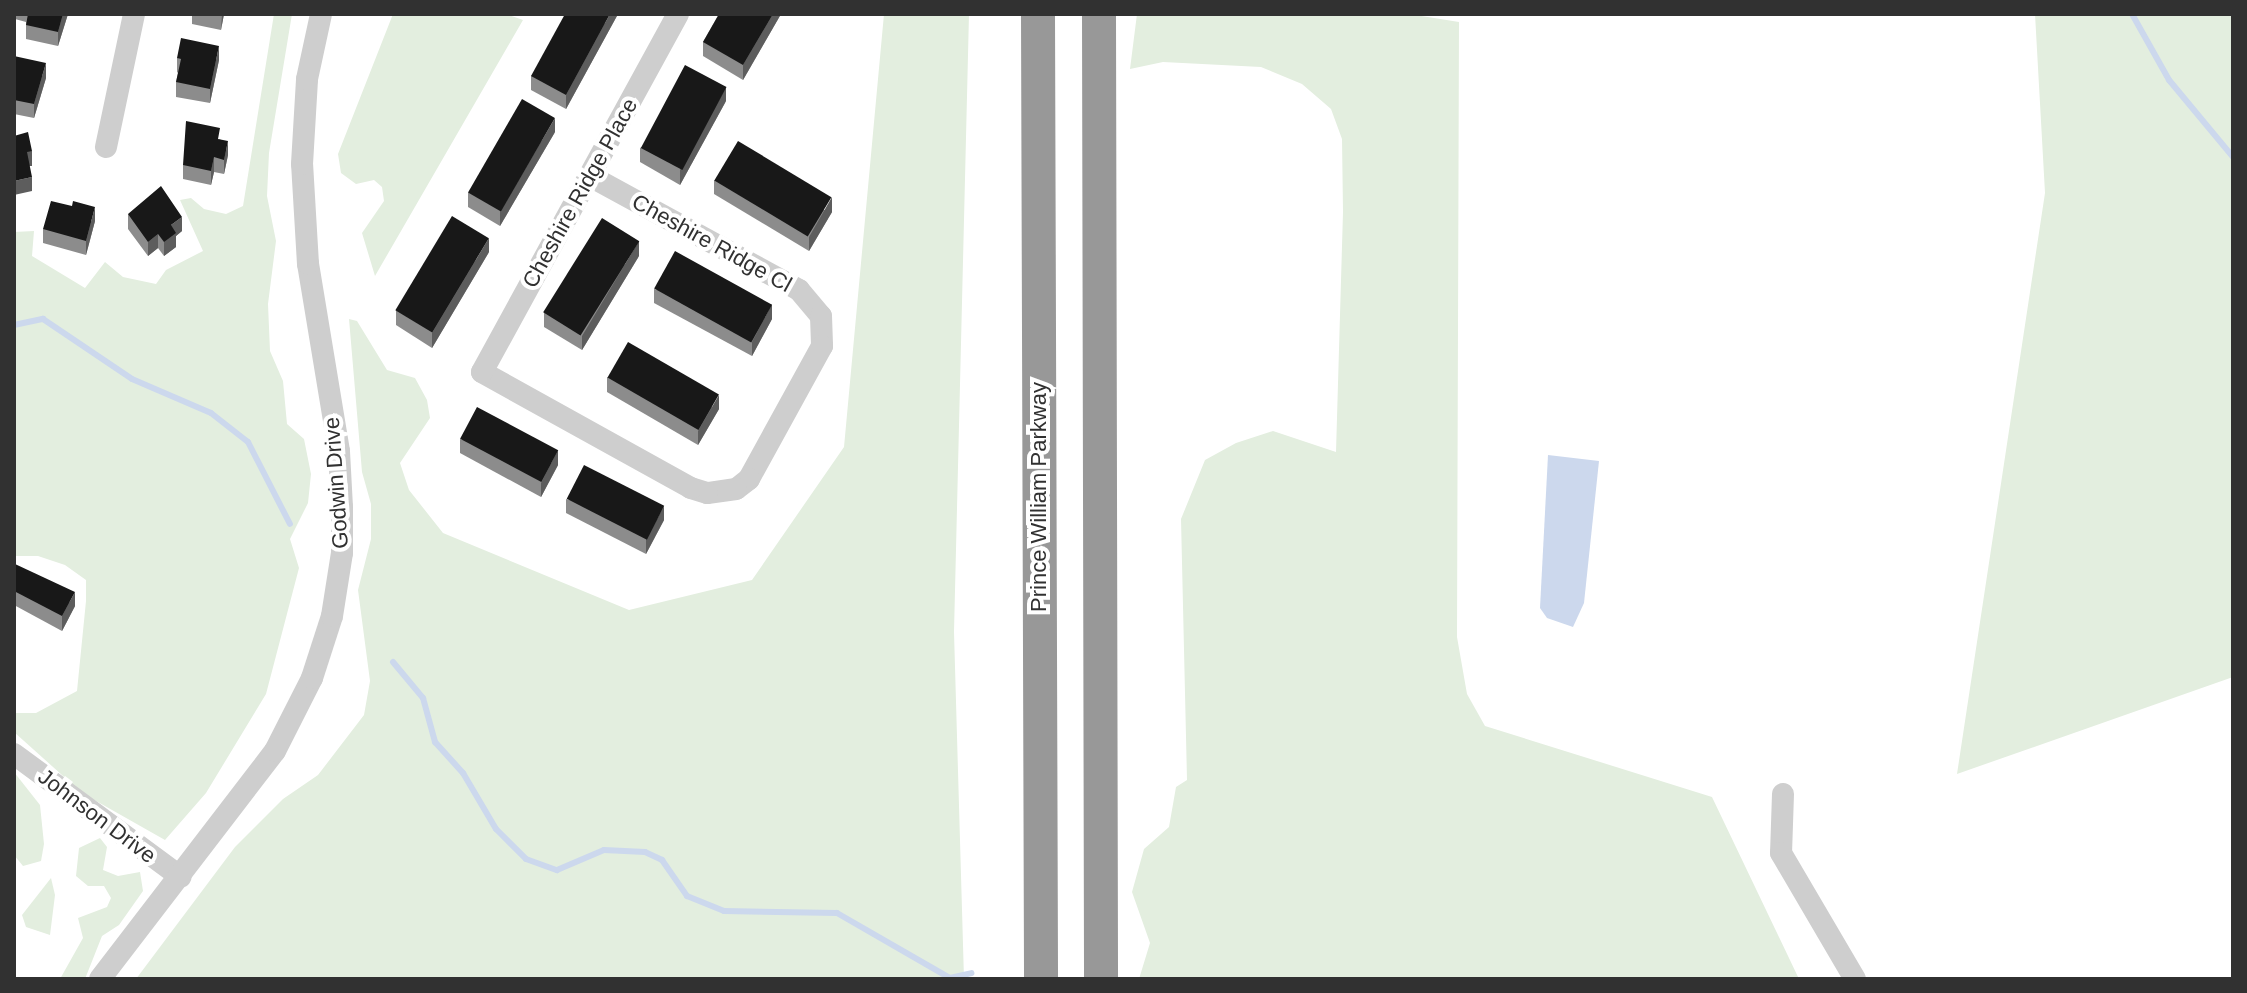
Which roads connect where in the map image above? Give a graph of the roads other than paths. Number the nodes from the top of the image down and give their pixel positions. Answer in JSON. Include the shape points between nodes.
{"nodes":[{"id":1,"x":134,"y":14,"type":"edge"},
{"id":2,"x":321,"y":14,"type":"edge"},
{"id":3,"x":678,"y":14,"type":"edge"},
{"id":4,"x":1038,"y":14,"type":"edge"},
{"id":5,"x":1099,"y":14,"type":"edge"},
{"id":6,"x":106,"y":147,"type":"dead end"},
{"id":7,"x":590,"y":176,"type":"junction"},
{"id":8,"x":482,"y":372,"type":"joint"},
{"id":9,"x":14,"y":754,"type":"edge"},
{"id":10,"x":1783,"y":794,"type":"dead end"},
{"id":11,"x":181,"y":877,"type":"junction"},
{"id":12,"x":100,"y":979,"type":"edge"},
{"id":13,"x":1041,"y":979,"type":"edge"},
{"id":14,"x":1101,"y":979,"type":"edge"},
{"id":15,"x":1855,"y":979,"type":"edge"}],
"edges":[{"from":1,"to":6,"type":"street"},
{"from":2,"to":11,"type":"street","name":"Godwin Drive","via":[[307,79],[302,164],[308,264],[339,451],[342,553],[336,598],[322,652],[293,719],[254,781]]},
{"from":3,"to":7,"type":"street","name":"Cheshire Ridge Place"},
{"from":4,"to":13,"type":"highway","name":"Prince William Parkway"},
{"from":5,"to":14,"type":"highway"},
{"from":7,"to":8,"type":"street","name":"Cheshire Ridge Place"},
{"from":7,"to":8,"type":"street","name":"Cheshire Ridge Cl","via":[[799,290],[821,316],[822,346],[749,479],[723,493],[691,488]]},
{"from":9,"to":11,"type":"street","name":"Johnson Drive"},
{"from":10,"to":15,"type":"street","via":[[1781,853]]},
{"from":11,"to":12,"type":"street","name":"Godwin Drive"}]}
